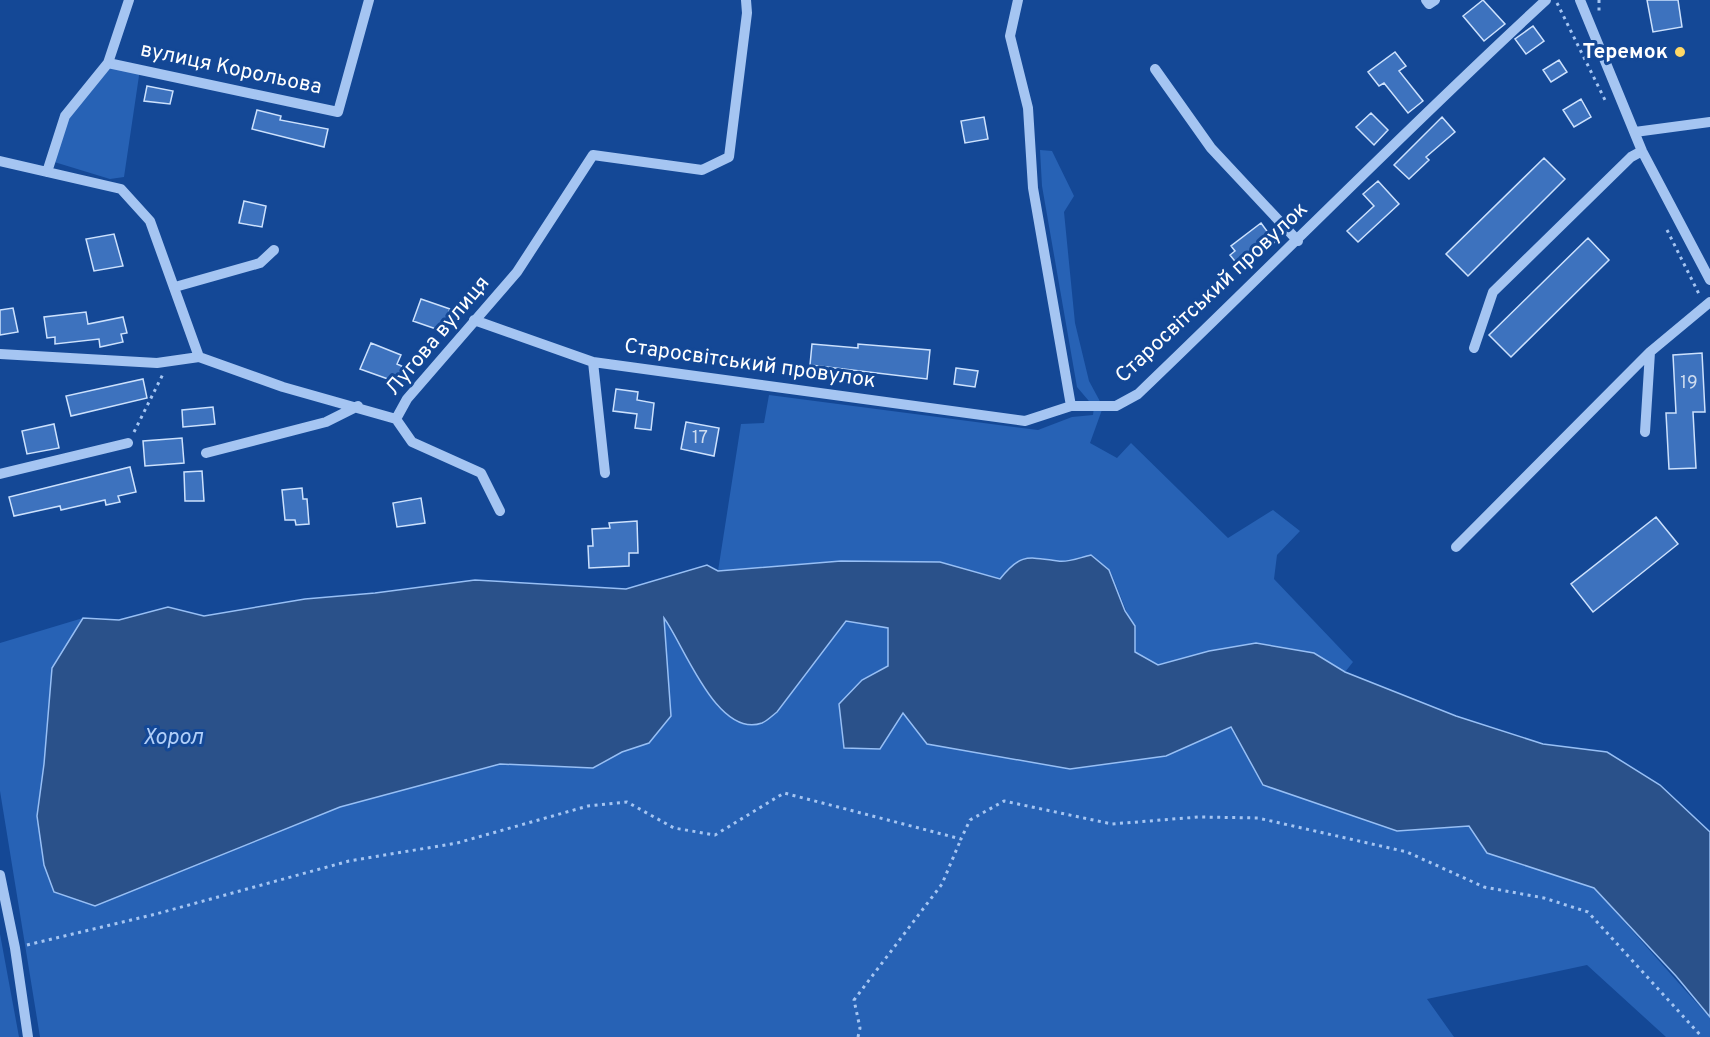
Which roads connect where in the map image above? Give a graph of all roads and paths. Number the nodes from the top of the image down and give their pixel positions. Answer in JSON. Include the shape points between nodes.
{"nodes":[{"id":1,"x":129,"y":0,"type":"edge"},
{"id":2,"x":369,"y":0,"type":"edge"},
{"id":3,"x":746,"y":0,"type":"edge"},
{"id":4,"x":1018,"y":0,"type":"edge"},
{"id":5,"x":1426,"y":0,"type":"edge"},
{"id":6,"x":1435,"y":0,"type":"edge"},
{"id":7,"x":1546,"y":0,"type":"edge"},
{"id":8,"x":1580,"y":0,"type":"edge"},
{"id":9,"x":108,"y":63,"type":"junction"},
{"id":10,"x":1155,"y":69,"type":"dead end"},
{"id":11,"x":1710,"y":122,"type":"edge"},
{"id":12,"x":1635,"y":132,"type":"junction"},
{"id":13,"x":1642,"y":151,"type":"junction"},
{"id":14,"x":0,"y":161,"type":"edge"},
{"id":15,"x":47,"y":172,"type":"junction"},
{"id":16,"x":1298,"y":241,"type":"junction"},
{"id":17,"x":274,"y":250,"type":"dead end"},
{"id":18,"x":1710,"y":280,"type":"edge"},
{"id":19,"x":175,"y":288,"type":"junction"},
{"id":20,"x":1710,"y":302,"type":"edge"},
{"id":21,"x":474,"y":320,"type":"junction"},
{"id":22,"x":1474,"y":348,"type":"dead end"},
{"id":23,"x":1650,"y":352,"type":"junction"},
{"id":24,"x":0,"y":354,"type":"edge"},
{"id":25,"x":199,"y":357,"type":"junction"},
{"id":26,"x":170,"y":361,"type":"junction"},
{"id":27,"x":593,"y":362,"type":"junction"},
{"id":28,"x":358,"y":406,"type":"junction"},
{"id":29,"x":1071,"y":406,"type":"junction"},
{"id":30,"x":396,"y":419,"type":"junction"},
{"id":31,"x":1645,"y":432,"type":"dead end"},
{"id":32,"x":128,"y":443,"type":"joint"},
{"id":33,"x":206,"y":453,"type":"dead end"},
{"id":34,"x":605,"y":473,"type":"dead end"},
{"id":35,"x":0,"y":474,"type":"edge"},
{"id":36,"x":500,"y":510,"type":"dead end"},
{"id":37,"x":1456,"y":547,"type":"dead end"},
{"id":38,"x":961,"y":839,"type":"junction"},
{"id":39,"x":0,"y":875,"type":"edge"},
{"id":40,"x":15,"y":948,"type":"junction"},
{"id":41,"x":28,"y":1037,"type":"edge"},
{"id":42,"x":858,"y":1037,"type":"edge"},
{"id":43,"x":1701,"y":1037,"type":"edge"}],
"edges":[{"from":1,"to":9,"type":"street"},
{"from":2,"to":9,"type":"street","name":"вулиця Корольова","via":[[338,112]]},
{"from":3,"to":21,"type":"street","name":"Лугова вулиця","via":[[729,157],[702,170],[593,155],[517,272]]},
{"from":4,"to":29,"type":"street","via":[[1010,36],[1028,108],[1033,188]]},
{"from":5,"to":6,"type":"street","via":[[1429,4]]},
{"from":7,"to":16,"type":"street","name":"Старосвітський провулок","via":[[1451,87]]},
{"from":8,"to":12,"type":"street"},
{"from":9,"to":15,"type":"street","via":[[65,116]]},
{"from":10,"to":16,"type":"street","via":[[1211,148]]},
{"from":11,"to":12,"type":"street"},
{"from":12,"to":13,"type":"street"},
{"from":13,"to":18,"type":"street"},
{"from":13,"to":22,"type":"street","via":[[1631,157],[1493,292]]},
{"from":14,"to":15,"type":"street"},
{"from":15,"to":19,"type":"street","via":[[121,189],[150,221]]},
{"from":16,"to":29,"type":"street","name":"Старосвітський провулок","via":[[1138,394],[1116,406]]},
{"from":17,"to":19,"type":"street","via":[[260,263]]},
{"from":19,"to":25,"type":"street"},
{"from":20,"to":23,"type":"street"},
{"from":21,"to":27,"type":"street","name":"Старосвітський провулок"},
{"from":21,"to":30,"type":"street","name":"Лугова вулиця","via":[[407,399]]},
{"from":23,"to":31,"type":"street"},
{"from":23,"to":37,"type":"street"},
{"from":24,"to":26,"type":"street"},
{"from":25,"to":26,"type":"street"},
{"from":25,"to":28,"type":"street","name":"Лугова вулиця","via":[[283,387]]},
{"from":26,"to":32,"type":"path"},
{"from":27,"to":29,"type":"street","name":"Старосвітський провулок","via":[[1025,421]]},
{"from":27,"to":34,"type":"street"},
{"from":28,"to":30,"type":"street","name":"Лугова вулиця"},
{"from":28,"to":33,"type":"street","via":[[326,422]]},
{"from":30,"to":36,"type":"street","via":[[412,442],[481,473]]},
{"from":32,"to":35,"type":"street"},
{"from":38,"to":40,"type":"path","via":[[784,793],[716,835],[674,828],[627,802],[598,805],[457,843],[349,861]]},
{"from":38,"to":42,"type":"path","via":[[942,884],[854,1000]]},
{"from":38,"to":43,"type":"path","via":[[970,820],[1004,801],[1112,824],[1258,818],[1407,852],[1485,887],[1544,898],[1588,912]]},
{"from":39,"to":40,"type":"street"},
{"from":40,"to":41,"type":"street"}]}
